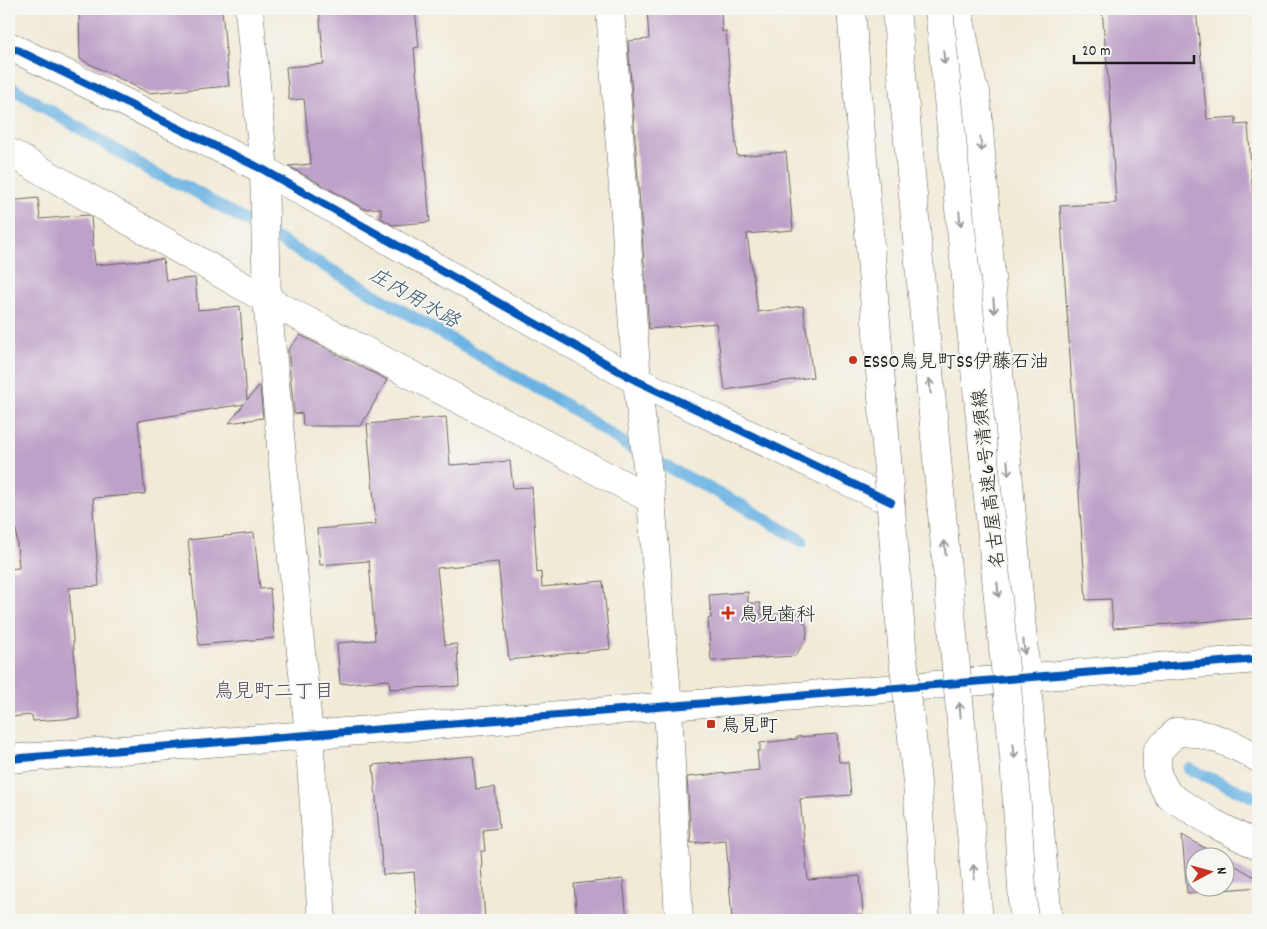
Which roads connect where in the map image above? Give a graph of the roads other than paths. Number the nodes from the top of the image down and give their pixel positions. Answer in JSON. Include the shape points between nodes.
{"nodes":[{"id":1,"x":249,"y":9,"type":"edge"},
{"id":2,"x":610,"y":9,"type":"edge"},
{"id":3,"x":849,"y":9,"type":"edge"},
{"id":4,"x":896,"y":9,"type":"edge"},
{"id":5,"x":939,"y":9,"type":"edge"},
{"id":6,"x":958,"y":9,"type":"edge"},
{"id":7,"x":966,"y":9,"type":"edge"},
{"id":8,"x":9,"y":46,"type":"edge"},
{"id":9,"x":978,"y":115,"type":"junction"},
{"id":10,"x":9,"y":152,"type":"edge"},
{"id":11,"x":264,"y":170,"type":"junction"},
{"id":12,"x":267,"y":300,"type":"junction"},
{"id":13,"x":636,"y":381,"type":"junction"},
{"id":14,"x":890,"y":497,"type":"junction"},
{"id":15,"x":651,"y":499,"type":"junction"},
{"id":16,"x":1258,"y":659,"type":"edge"},
{"id":17,"x":1026,"y":678,"type":"junction"},
{"id":18,"x":913,"y":687,"type":"junction"},
{"id":19,"x":668,"y":707,"type":"junction"},
{"id":20,"x":309,"y":735,"type":"junction"},
{"id":21,"x":1258,"y":758,"type":"edge"},
{"id":22,"x":9,"y":759,"type":"edge"},
{"id":23,"x":1258,"y":846,"type":"edge"},
{"id":24,"x":322,"y":920,"type":"edge"},
{"id":25,"x":679,"y":920,"type":"edge"},
{"id":26,"x":926,"y":920,"type":"edge"},
{"id":27,"x":935,"y":920,"type":"edge"},
{"id":28,"x":979,"y":920,"type":"edge"},
{"id":29,"x":1024,"y":920,"type":"edge"},
{"id":30,"x":1048,"y":920,"type":"edge"}],
"edges":[{"from":1,"to":11,"type":"main road"},
{"from":2,"to":13,"type":"main road"},
{"from":3,"to":14,"type":"main road","bridge":true},
{"from":28,"to":4,"type":"main road","one_way":true,"bridge":true},
{"from":5,"to":29,"type":"main road","name":"名古屋高速6号清須線","one_way":true,"bridge":true,"via":[[1014,757]]},
{"from":6,"to":9,"type":"main road"},
{"from":7,"to":9,"type":"main road"},
{"from":8,"to":11,"type":"main road"},
{"from":9,"to":17,"type":"main road","one_way":true},
{"from":10,"to":12,"type":"main road"},
{"from":11,"to":12,"type":"main road"},
{"from":11,"to":13,"type":"main road"},
{"from":12,"to":15,"type":"main road"},
{"from":12,"to":20,"type":"main road"},
{"from":13,"to":14,"type":"main road"},
{"from":13,"to":15,"type":"main road"},
{"from":14,"to":18,"type":"main road"},
{"from":14,"to":26,"type":"main road","bridge":true,"via":[[917,782]]},
{"from":15,"to":19,"type":"main road"},
{"from":16,"to":17,"type":"main road"},
{"from":17,"to":18,"type":"main road"},
{"from":17,"to":30,"type":"main road"},
{"from":18,"to":19,"type":"main road"},
{"from":18,"to":27,"type":"main road"},
{"from":19,"to":20,"type":"main road"},
{"from":19,"to":25,"type":"main road"},
{"from":20,"to":22,"type":"main road"},
{"from":20,"to":24,"type":"main road"},
{"from":21,"to":23,"type":"main road","via":[[1217,739],[1190,732],[1176,732],[1157,752],[1157,774],[1168,795]]}]}
